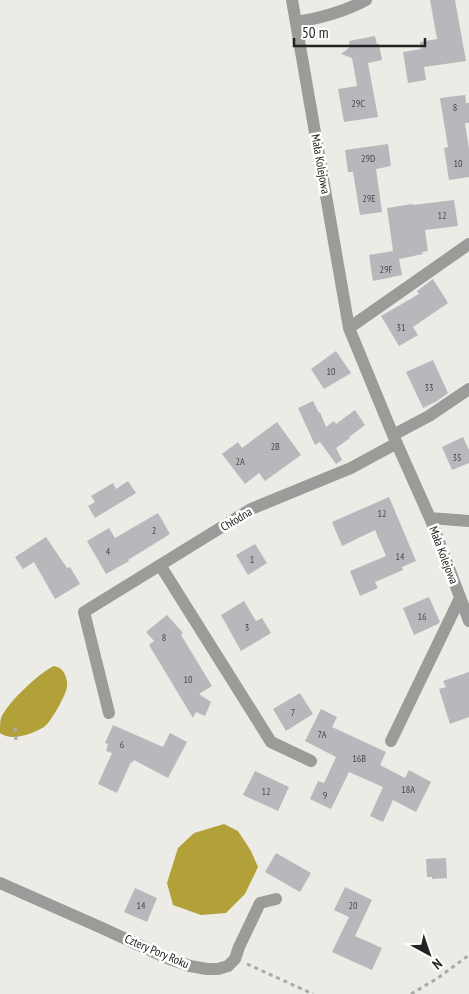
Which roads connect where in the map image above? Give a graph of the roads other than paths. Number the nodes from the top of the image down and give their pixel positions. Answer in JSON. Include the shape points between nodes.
{"nodes":[{"id":1,"x":292,"y":0,"type":"edge"},
{"id":2,"x":366,"y":0,"type":"edge"},
{"id":3,"x":296,"y":22,"type":"junction"},
{"id":4,"x":469,"y":244,"type":"edge"},
{"id":5,"x":349,"y":328,"type":"junction"},
{"id":6,"x":469,"y":388,"type":"edge"},
{"id":7,"x":395,"y":439,"type":"junction"},
{"id":8,"x":430,"y":518,"type":"junction"},
{"id":9,"x":469,"y":521,"type":"edge"},
{"id":10,"x":160,"y":566,"type":"junction"},
{"id":11,"x":460,"y":598,"type":"junction"},
{"id":12,"x":469,"y":621,"type":"edge"},
{"id":13,"x":109,"y":713,"type":"dead end"},
{"id":14,"x":391,"y":741,"type":"dead end"},
{"id":15,"x":311,"y":761,"type":"dead end"},
{"id":16,"x":0,"y":883,"type":"edge"},
{"id":17,"x":276,"y":899,"type":"dead end"}],
"edges":[{"from":1,"to":3,"type":"street","name":"Mała Kolejowa"},
{"from":2,"to":3,"type":"street","via":[[323,17]]},
{"from":3,"to":5,"type":"street","name":"Mała Kolejowa"},
{"from":4,"to":5,"type":"street"},
{"from":5,"to":7,"type":"street","name":"Mała Kolejowa"},
{"from":6,"to":7,"type":"street"},
{"from":7,"to":8,"type":"street","name":"Mała Kolejowa"},
{"from":7,"to":10,"type":"street","name":"Chłodna","via":[[351,468],[251,509]]},
{"from":8,"to":9,"type":"street"},
{"from":8,"to":11,"type":"street","name":"Mała Kolejowa"},
{"from":10,"to":13,"type":"street","name":"Chłodna","via":[[84,612]]},
{"from":10,"to":15,"type":"street","via":[[272,742]]},
{"from":11,"to":12,"type":"street","name":"Mała Kolejowa"},
{"from":11,"to":14,"type":"street"},
{"from":16,"to":17,"type":"street","name":"Cztery Pory Roku","via":[[167,958],[207,969],[228,966],[235,959],[260,903]]}]}
